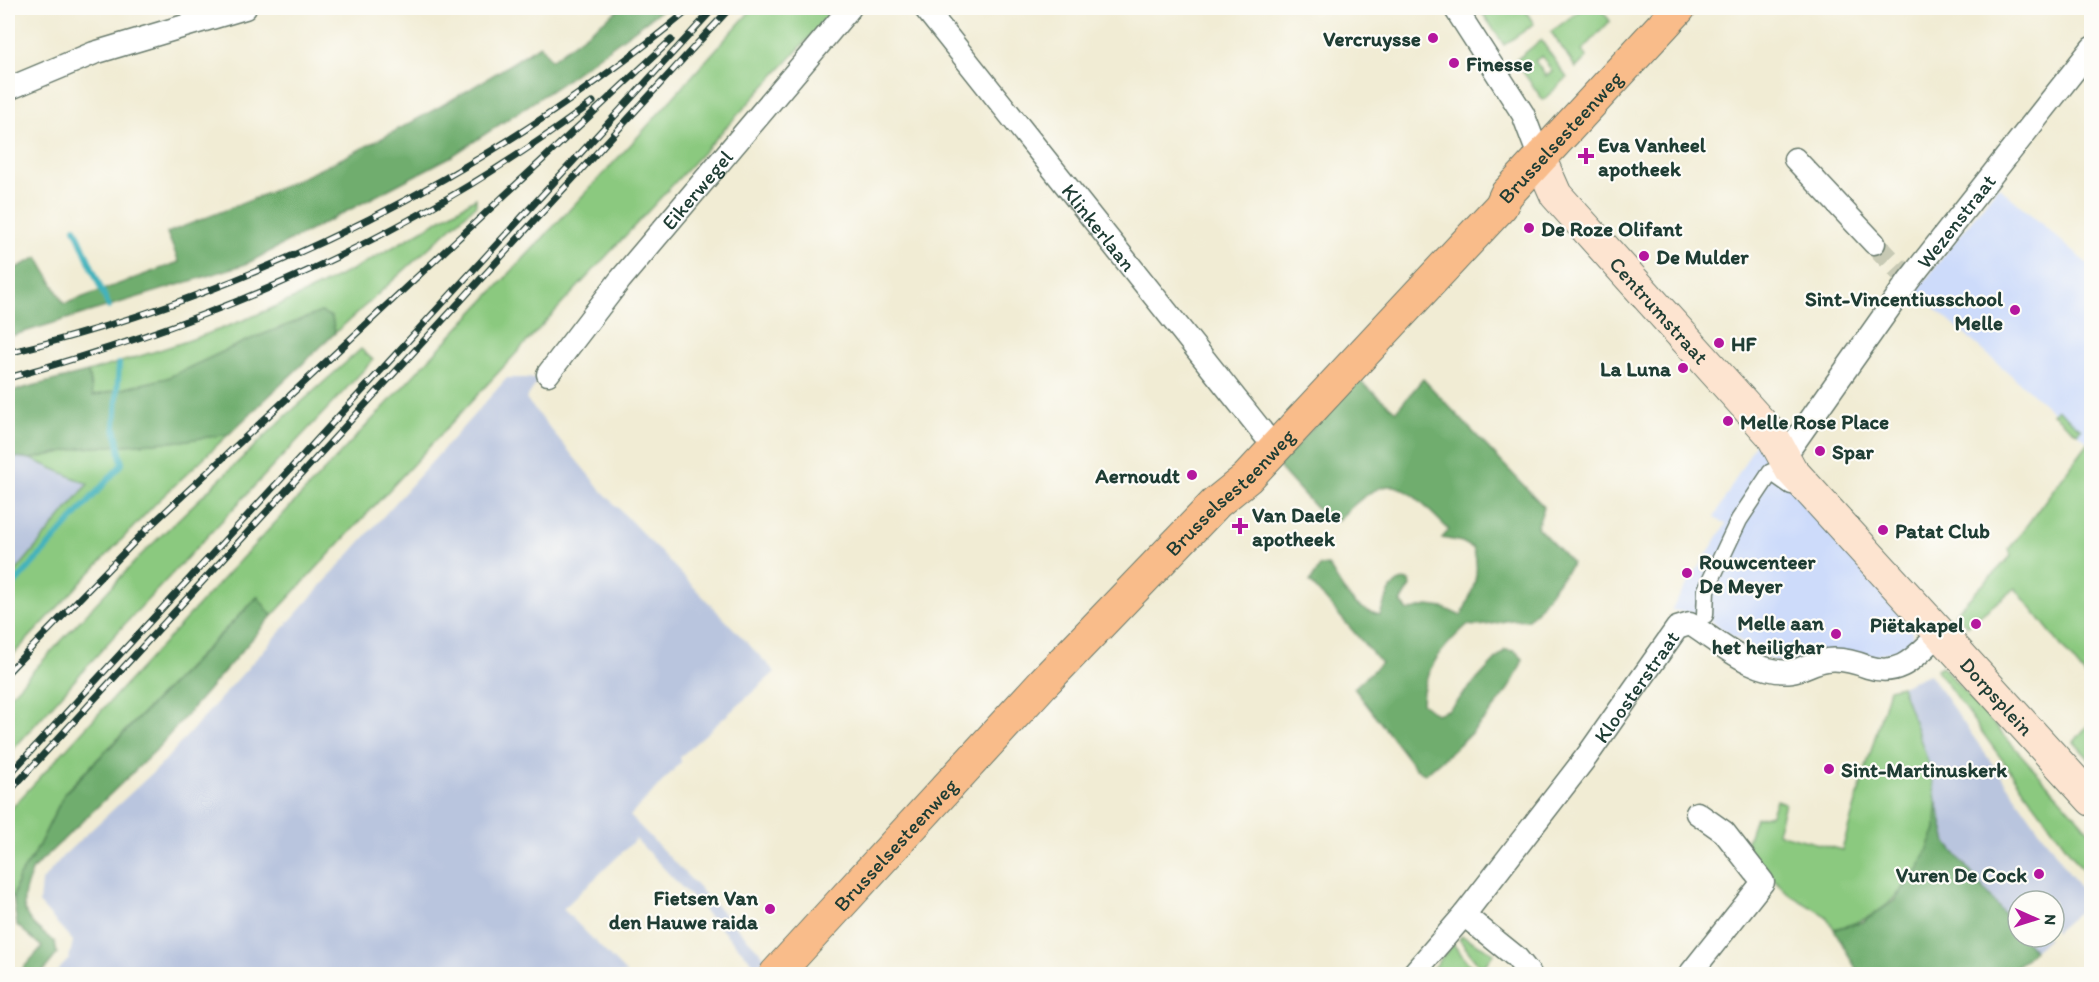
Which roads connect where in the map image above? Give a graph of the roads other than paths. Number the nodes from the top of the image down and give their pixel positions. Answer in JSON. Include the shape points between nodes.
{"nodes":[{"id":1,"x":245,"y":8,"type":"edge"},
{"id":2,"x":850,"y":8,"type":"edge"},
{"id":3,"x":925,"y":8,"type":"edge"},
{"id":4,"x":1455,"y":8,"type":"edge"},
{"id":5,"x":1679,"y":8,"type":"edge"},
{"id":6,"x":2091,"y":48,"type":"edge"},
{"id":7,"x":8,"y":89,"type":"edge"},
{"id":8,"x":1540,"y":159,"type":"junction"},
{"id":9,"x":1795,"y":159,"type":"dead end"},
{"id":10,"x":1874,"y":243,"type":"tunnel mouth"},
{"id":11,"x":548,"y":374,"type":"dead end"},
{"id":12,"x":1275,"y":448,"type":"junction"},
{"id":13,"x":1788,"y":471,"type":"junction"},
{"id":14,"x":1705,"y":615,"type":"dead end"},
{"id":15,"x":1941,"y":633,"type":"junction"},
{"id":16,"x":2091,"y":800,"type":"edge"},
{"id":17,"x":1697,"y":813,"type":"dead end"},
{"id":18,"x":1464,"y":915,"type":"junction"},
{"id":19,"x":776,"y":975,"type":"edge"},
{"id":20,"x":1413,"y":975,"type":"edge"},
{"id":21,"x":1530,"y":975,"type":"edge"},
{"id":22,"x":1690,"y":975,"type":"edge"}],
"edges":[{"from":1,"to":7,"type":"street","via":[[94,53]]},
{"from":2,"to":11,"type":"street","name":"Eikerwegel","via":[[620,280]]},
{"from":3,"to":12,"type":"street","name":"Klinkerlaan"},
{"from":4,"to":8,"type":"street","via":[[1523,114]]},
{"from":5,"to":8,"type":"main road","name":"Brusselsesteenweg"},
{"from":6,"to":13,"type":"street","name":"Wezenstraat","via":[[1906,277]]},
{"from":8,"to":12,"type":"main road","name":"Brusselsesteenweg","via":[[1494,214]]},
{"from":8,"to":13,"type":"main road","name":"Centrumstraat","via":[[1556,195],[1772,435]]},
{"from":9,"to":10,"type":"street"},
{"from":12,"to":19,"type":"main road","name":"Brusselsesteenweg","via":[[1216,503],[1044,683]]},
{"from":13,"to":14,"type":"street","via":[[1771,472],[1739,520],[1706,590]]},
{"from":13,"to":15,"type":"main road","name":"Dorpsplein"},
{"from":15,"to":16,"type":"main road","name":"Dorpsplein"},
{"from":15,"to":18,"type":"street","name":"Kloosterstraat","via":[[1894,670],[1827,660],[1791,671],[1760,668],[1690,624],[1677,628],[1587,756]]},
{"from":17,"to":22,"type":"street","via":[[1724,832],[1763,882]]},
{"from":18,"to":20,"type":"street","name":"Kloosterstraat"},
{"from":18,"to":21,"type":"street","via":[[1516,957]]}]}
